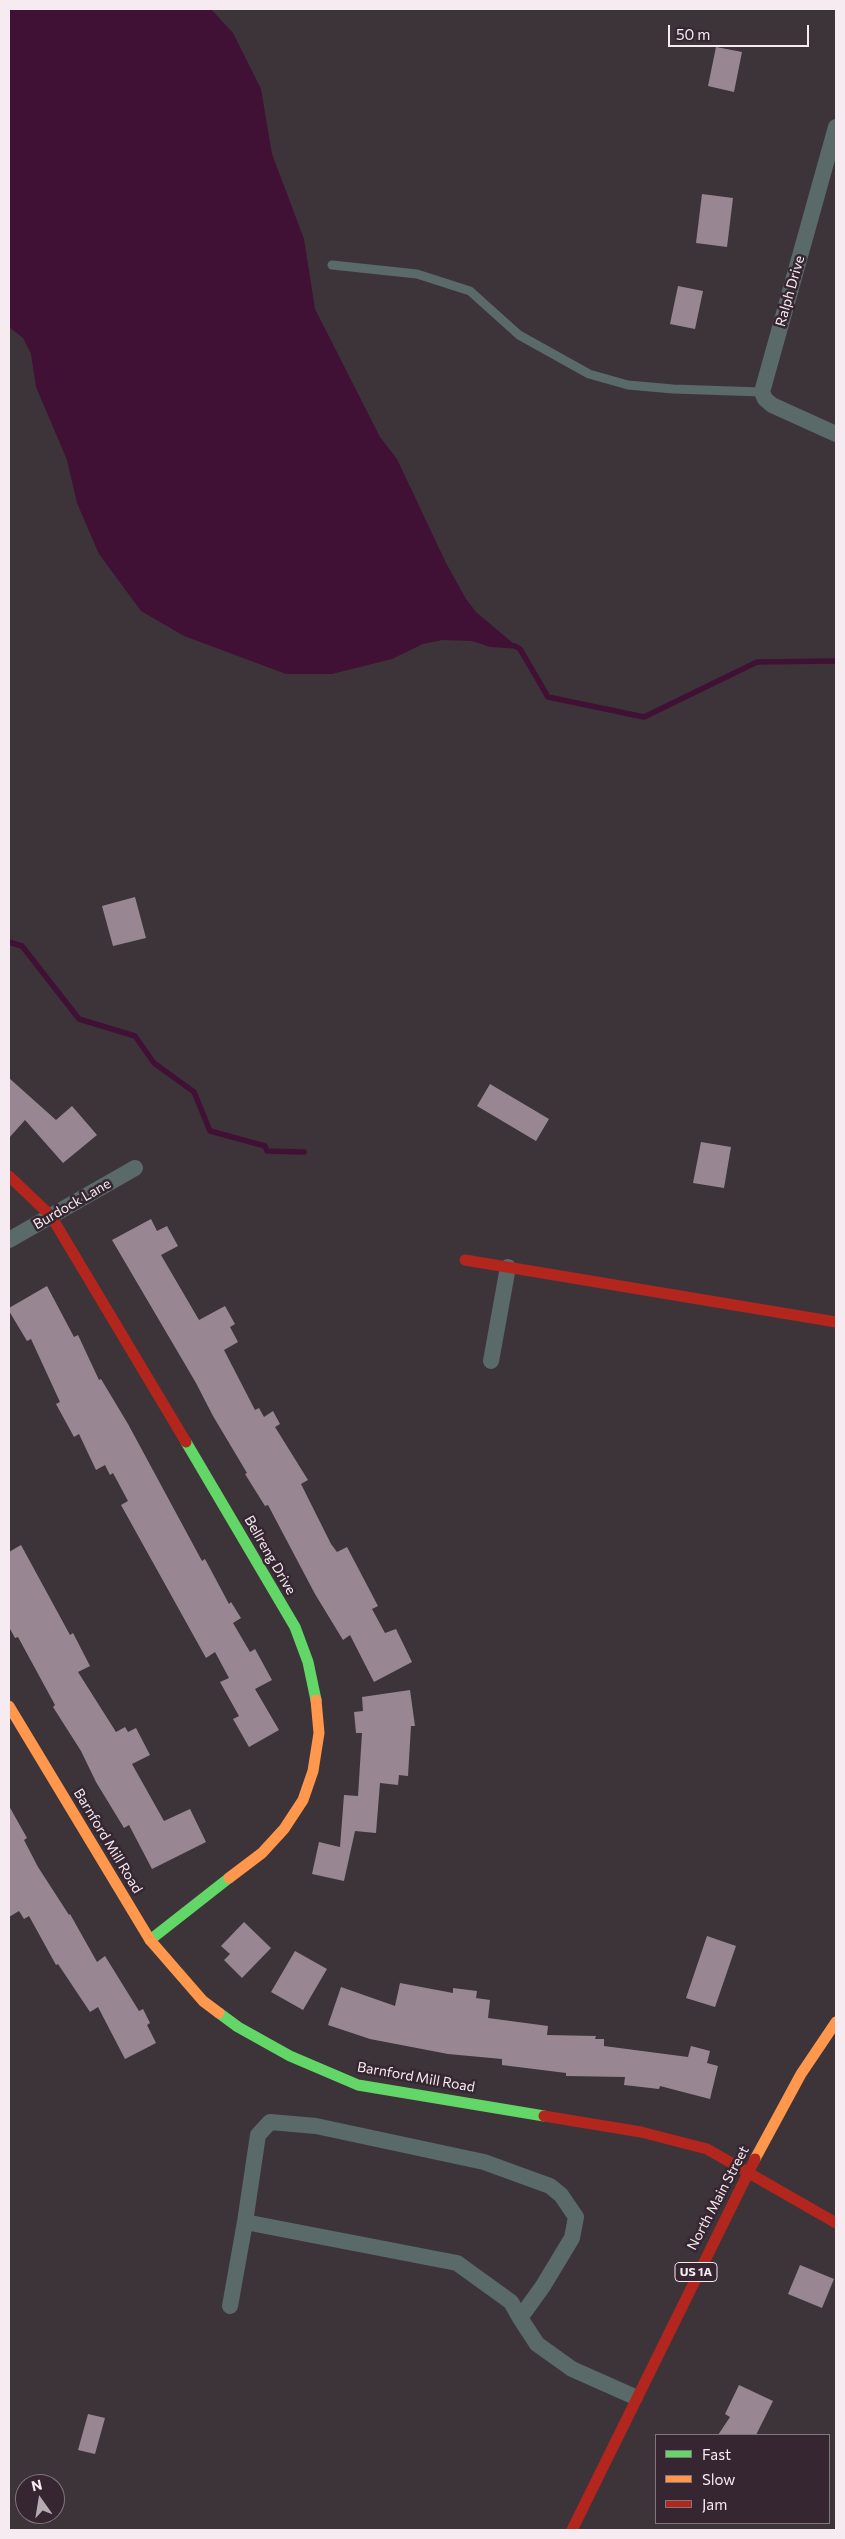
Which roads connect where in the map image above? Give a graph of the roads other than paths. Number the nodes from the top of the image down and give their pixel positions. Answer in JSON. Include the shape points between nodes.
{"nodes":[{"id":1,"x":836,"y":127,"type":"edge"},
{"id":2,"x":332,"y":265,"type":"dead end"},
{"id":3,"x":762,"y":392,"type":"junction"},
{"id":4,"x":836,"y":434,"type":"edge"},
{"id":5,"x":135,"y":1168,"type":"dead end"},
{"id":6,"x":9,"y":1176,"type":"edge"},
{"id":7,"x":50,"y":1216,"type":"junction"},
{"id":8,"x":9,"y":1240,"type":"edge"},
{"id":9,"x":465,"y":1260,"type":"dead end"},
{"id":10,"x":508,"y":1267,"type":"junction"},
{"id":11,"x":836,"y":1322,"type":"edge"},
{"id":12,"x":491,"y":1361,"type":"dead end"},
{"id":13,"x":9,"y":1706,"type":"edge"},
{"id":14,"x":150,"y":1940,"type":"junction"},
{"id":15,"x":836,"y":2022,"type":"edge"},
{"id":16,"x":747,"y":2173,"type":"junction"},
{"id":17,"x":245,"y":2222,"type":"junction"},
{"id":18,"x":836,"y":2222,"type":"edge"},
{"id":19,"x":230,"y":2306,"type":"dead end"},
{"id":20,"x":520,"y":2318,"type":"junction"},
{"id":21,"x":635,"y":2397,"type":"junction"},
{"id":22,"x":572,"y":2530,"type":"edge"}],
"edges":[{"from":1,"to":3,"type":"street","name":"Ralph Drive"},
{"from":2,"to":3,"type":"lane","via":[[417,274],[470,291],[519,336],[589,374],[628,385]]},
{"from":3,"to":4,"type":"street","via":[[772,405]]},
{"from":5,"to":7,"type":"street","name":"Burdock Lane"},
{"from":6,"to":7,"type":"street","name":"Bellreng Drive"},
{"from":7,"to":8,"type":"street","name":"Burdock Lane"},
{"from":7,"to":14,"type":"street","name":"Bellreng Drive","via":[[295,1628],[316,1695],[319,1733],[313,1771],[303,1800],[284,1829],[262,1854]]},
{"from":9,"to":10,"type":"street"},
{"from":10,"to":11,"type":"street"},
{"from":10,"to":12,"type":"street"},
{"from":13,"to":14,"type":"street","name":"Barnford Mill Road"},
{"from":14,"to":16,"type":"street","name":"Barnford Mill Road","via":[[203,2000],[238,2027],[290,2056],[358,2085],[640,2132],[707,2149]]},
{"from":15,"to":16,"type":"street","name":"North Main Street","number":"US 1A","via":[[801,2074]]},
{"from":16,"to":18,"type":"street","name":"Barnford Mill Road"},
{"from":16,"to":21,"type":"street","name":"North Main Street","number":"US 1A"},
{"from":17,"to":19,"type":"street"},
{"from":17,"to":20,"type":"street","via":[[457,2263],[510,2302]]},
{"from":17,"to":20,"type":"street","via":[[258,2135],[270,2122],[316,2126],[484,2162],[550,2186],[561,2194],[576,2217],[572,2238]]},
{"from":20,"to":21,"type":"street","via":[[537,2344],[572,2369]]},
{"from":21,"to":22,"type":"street","name":"North Main Street","number":"US 1A"}]}
